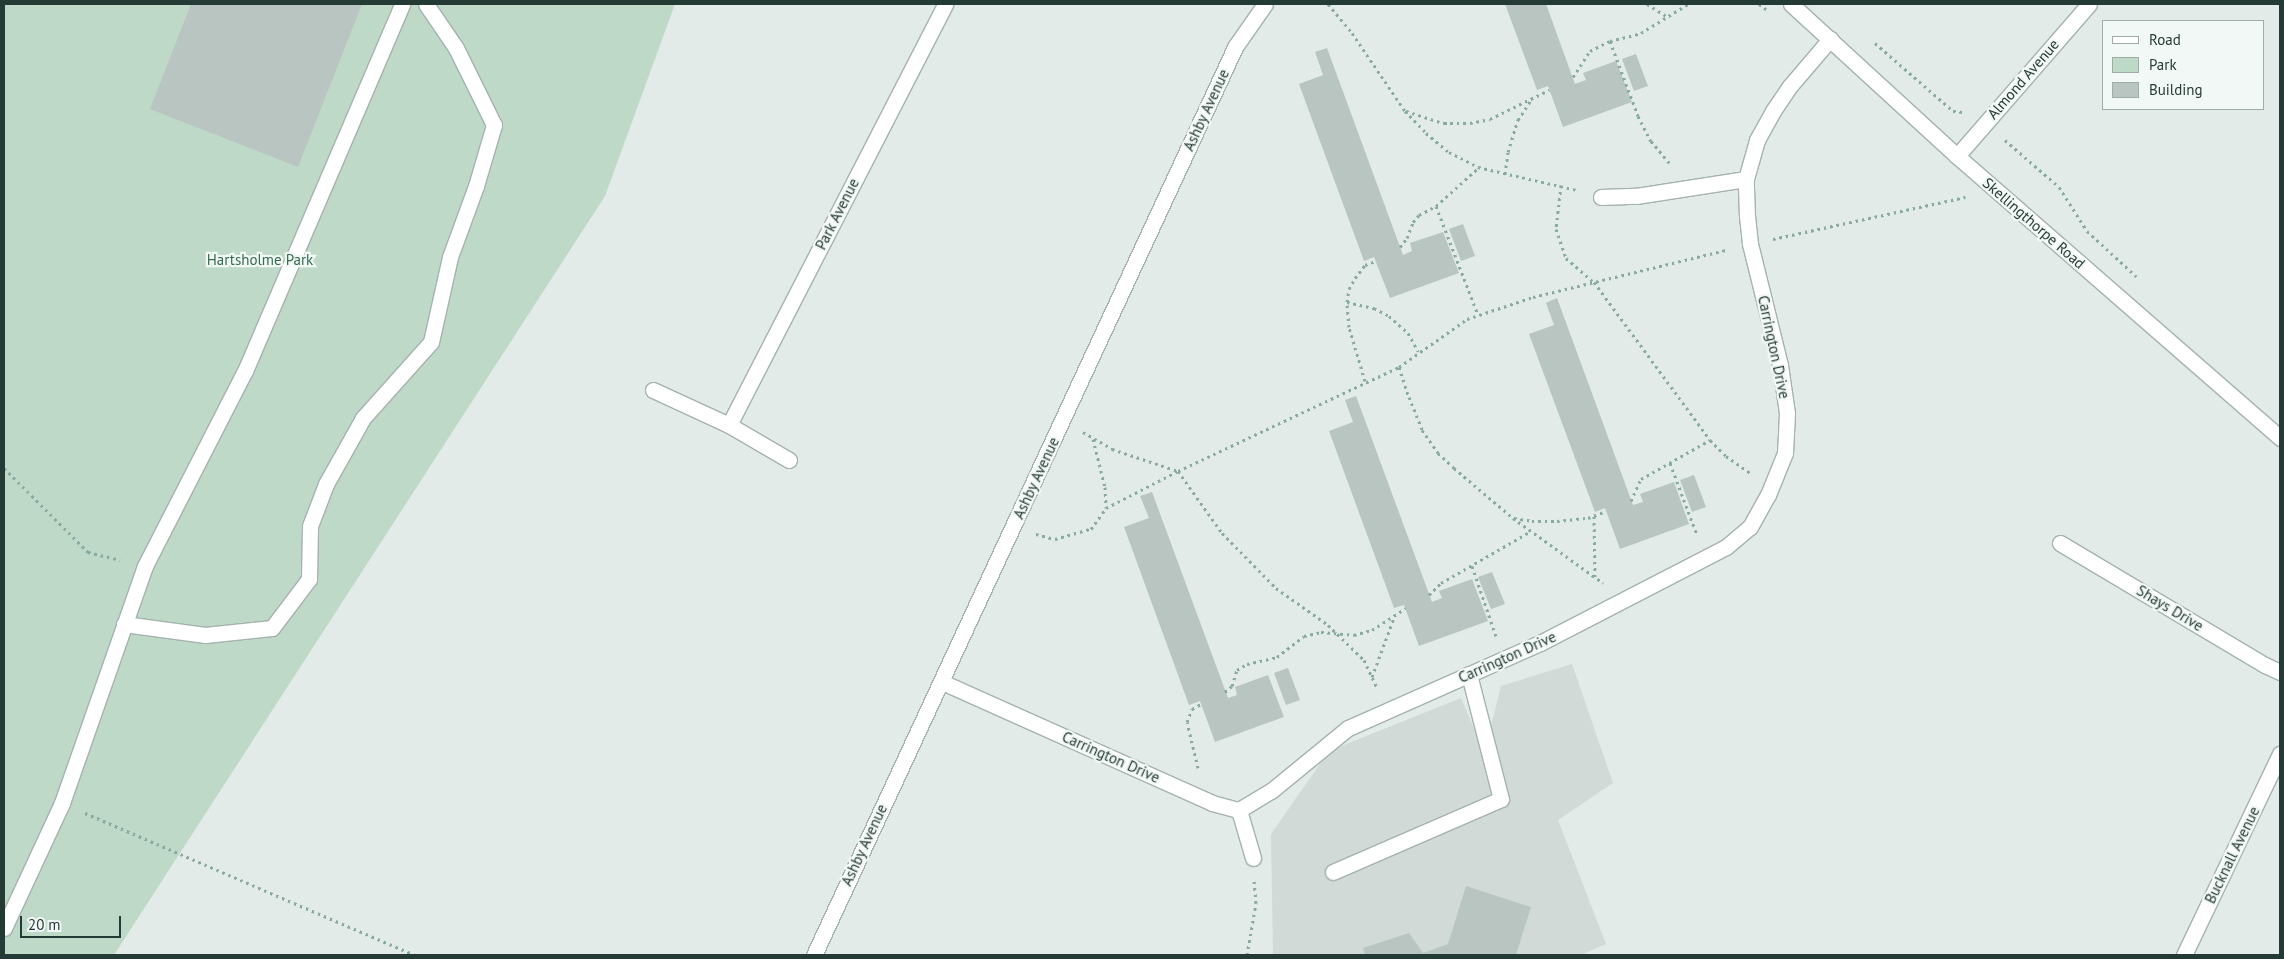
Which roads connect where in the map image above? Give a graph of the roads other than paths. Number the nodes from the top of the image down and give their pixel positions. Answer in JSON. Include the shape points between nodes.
{"nodes":[{"id":1,"x":402,"y":4,"type":"edge"},
{"id":2,"x":426,"y":4,"type":"edge"},
{"id":3,"x":945,"y":4,"type":"edge"},
{"id":4,"x":1264,"y":4,"type":"edge"},
{"id":5,"x":1791,"y":4,"type":"edge"},
{"id":6,"x":2089,"y":4,"type":"edge"},
{"id":7,"x":1830,"y":38,"type":"junction"},
{"id":8,"x":1957,"y":156,"type":"junction"},
{"id":9,"x":1746,"y":179,"type":"junction"},
{"id":10,"x":1601,"y":197,"type":"road end"},
{"id":11,"x":653,"y":390,"type":"dead end"},
{"id":12,"x":729,"y":425,"type":"junction"},
{"id":13,"x":2280,"y":438,"type":"edge"},
{"id":14,"x":789,"y":460,"type":"dead end"},
{"id":15,"x":2060,"y":543,"type":"dead end"},
{"id":16,"x":124,"y":624,"type":"junction"},
{"id":17,"x":2280,"y":672,"type":"edge"},
{"id":18,"x":1469,"y":674,"type":"junction"},
{"id":19,"x":942,"y":682,"type":"junction"},
{"id":20,"x":2280,"y":754,"type":"edge"},
{"id":21,"x":1239,"y":810,"type":"junction"},
{"id":22,"x":1252,"y":858,"type":"road end"},
{"id":23,"x":1333,"y":872,"type":"dead end"},
{"id":24,"x":4,"y":928,"type":"edge"},
{"id":25,"x":814,"y":955,"type":"edge"},
{"id":26,"x":2184,"y":955,"type":"edge"}],
"edges":[{"from":1,"to":16,"type":"street","via":[[245,371],[145,566]]},
{"from":2,"to":16,"type":"street","via":[[456,48],[494,125],[450,257],[431,342],[363,418],[326,484],[310,526],[309,579],[272,628],[205,635]]},
{"from":3,"to":12,"type":"street","name":"Park Avenue"},
{"from":4,"to":19,"type":"street","name":"Ashby Avenue","via":[[1235,47]]},
{"from":5,"to":7,"type":"street","name":"Skellingthorpe Road"},
{"from":6,"to":8,"type":"street","name":"Almond Avenue"},
{"from":7,"to":8,"type":"street","name":"Skellingthorpe Road"},
{"from":7,"to":9,"type":"street","name":"Carrington Drive","via":[[1773,111],[1757,140]]},
{"from":8,"to":13,"type":"street","name":"Skellingthorpe Road"},
{"from":9,"to":10,"type":"street","via":[[1636,196]]},
{"from":9,"to":18,"type":"street","name":"Carrington Drive","via":[[1750,244],[1780,365],[1787,413],[1785,453],[1750,527],[1726,547],[1705,558]]},
{"from":11,"to":12,"type":"street"},
{"from":12,"to":14,"type":"street"},
{"from":15,"to":17,"type":"street","name":"Shays Drive"},
{"from":16,"to":24,"type":"street","via":[[62,803]]},
{"from":18,"to":21,"type":"street","name":"Carrington Drive","via":[[1348,728],[1272,791]]},
{"from":18,"to":23,"type":"street","via":[[1501,799]]},
{"from":19,"to":21,"type":"street","name":"Carrington Drive","via":[[1205,799]]},
{"from":19,"to":25,"type":"street","name":"Ashby Avenue"},
{"from":20,"to":26,"type":"street","name":"Bucknall Avenue"},
{"from":21,"to":22,"type":"street"}]}
